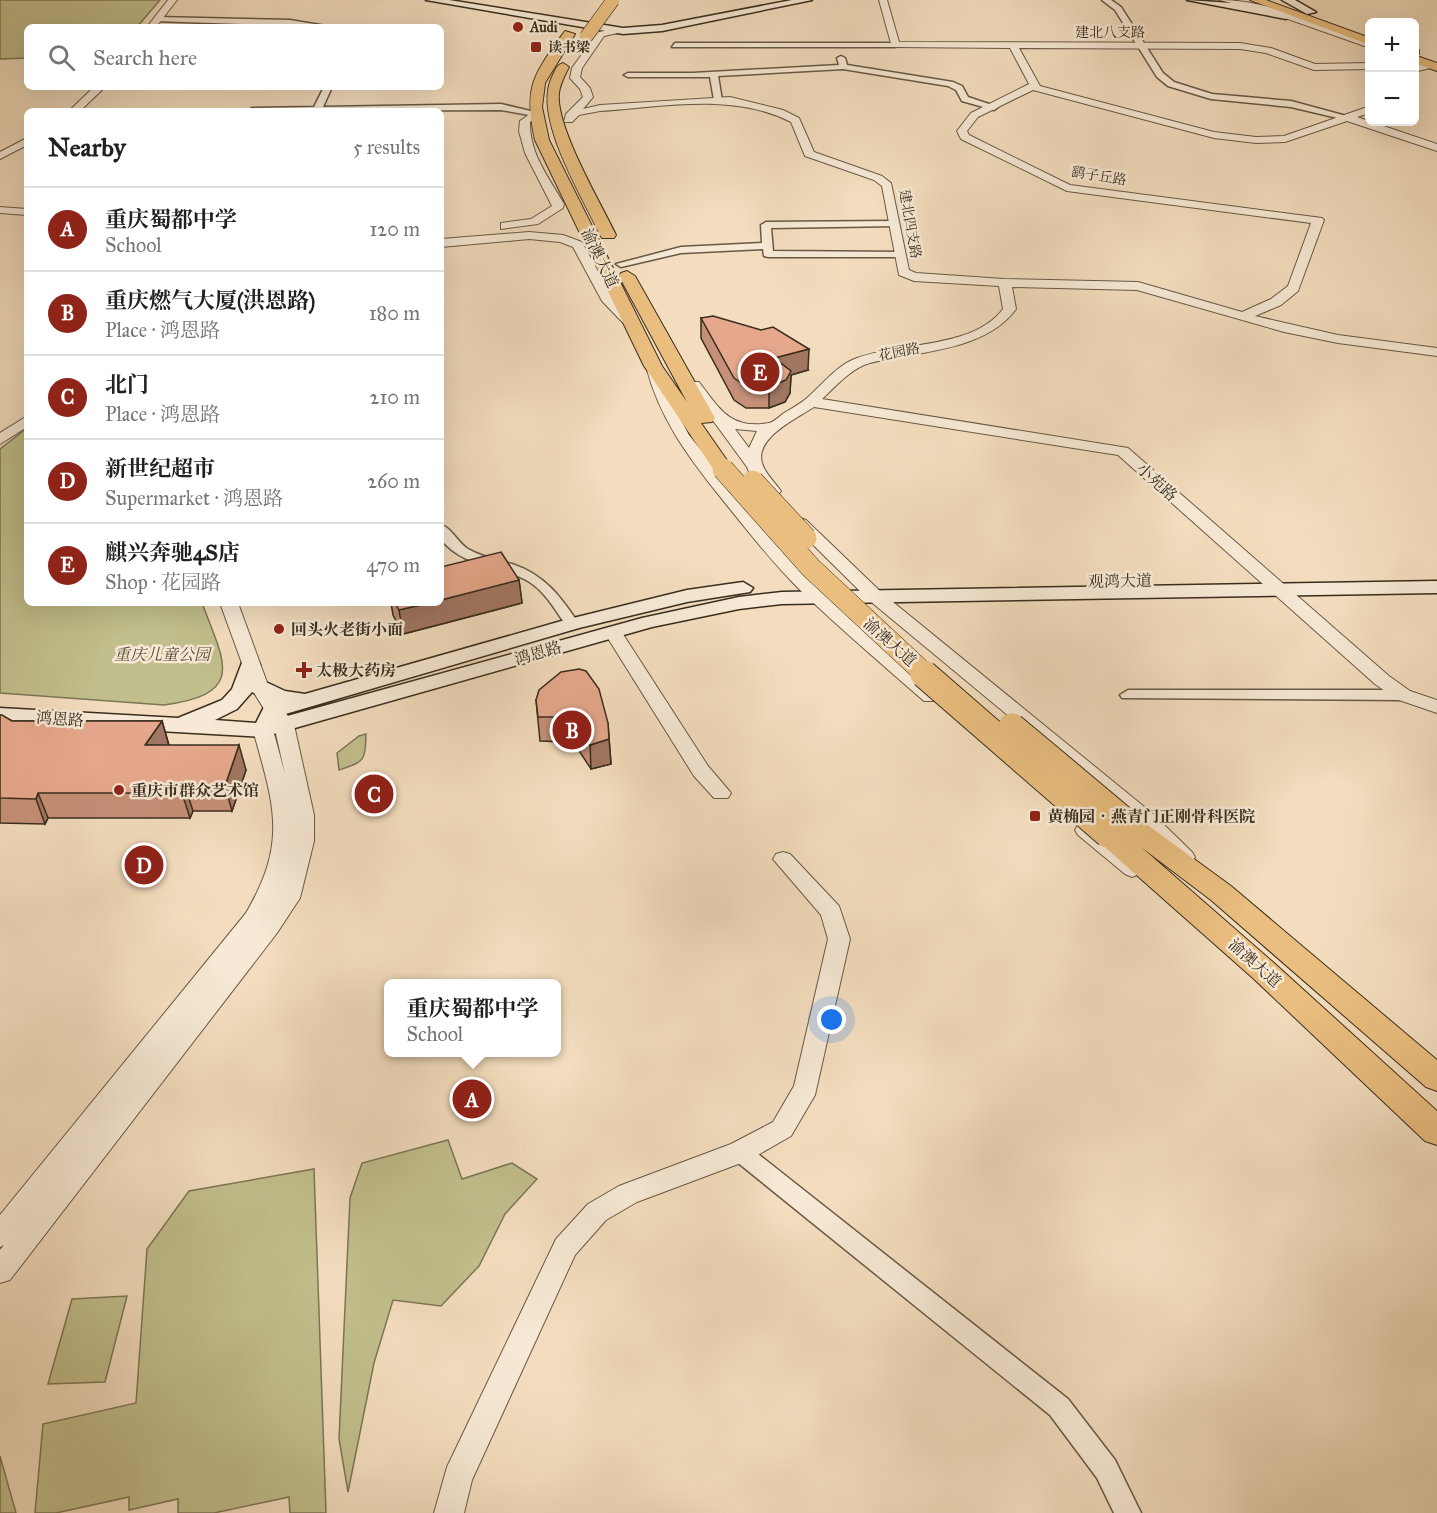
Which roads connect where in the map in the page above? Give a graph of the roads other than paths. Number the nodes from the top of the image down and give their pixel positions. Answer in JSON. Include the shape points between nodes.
{"nodes":[{"id":1,"x":173,"y":0,"type":"edge"},
{"id":2,"x":432,"y":0,"type":"edge"},
{"id":3,"x":613,"y":0,"type":"edge"},
{"id":4,"x":807,"y":0,"type":"edge"},
{"id":5,"x":883,"y":0,"type":"edge"},
{"id":6,"x":1106,"y":0,"type":"edge"},
{"id":7,"x":1192,"y":0,"type":"edge"},
{"id":8,"x":1222,"y":0,"type":"edge"},
{"id":9,"x":1256,"y":0,"type":"edge"},
{"id":10,"x":1267,"y":0,"type":"edge"},
{"id":11,"x":1280,"y":0,"type":"edge"},
{"id":12,"x":1287,"y":0,"type":"edge"},
{"id":13,"x":1118,"y":4,"type":"edge"},
{"id":14,"x":589,"y":9,"type":"dead end"},
{"id":15,"x":1311,"y":12,"type":"junction"},
{"id":16,"x":1286,"y":16,"type":"junction"},
{"id":17,"x":157,"y":19,"type":"junction"},
{"id":18,"x":153,"y":24,"type":"edge"},
{"id":19,"x":305,"y":24,"type":"edge"},
{"id":20,"x":623,"y":31,"type":"junction"},
{"id":21,"x":1365,"y":37,"type":"edge"},
{"id":22,"x":1365,"y":37,"type":"edge"},
{"id":23,"x":1365,"y":38,"type":"edge"},
{"id":24,"x":1365,"y":38,"type":"edge"},
{"id":25,"x":675,"y":45,"type":"dead end"},
{"id":26,"x":839,"y":45,"type":"junction"},
{"id":27,"x":895,"y":45,"type":"junction"},
{"id":28,"x":1013,"y":46,"type":"junction"},
{"id":29,"x":1142,"y":46,"type":"junction"},
{"id":30,"x":1419,"y":55,"type":"edge"},
{"id":31,"x":1435,"y":64,"type":"edge"},
{"id":32,"x":1365,"y":66,"type":"edge"},
{"id":33,"x":843,"y":67,"type":"junction"},
{"id":34,"x":1419,"y":68,"type":"edge"},
{"id":35,"x":713,"y":72,"type":"junction"},
{"id":36,"x":628,"y":75,"type":"dead end"},
{"id":37,"x":1032,"y":86,"type":"junction"},
{"id":38,"x":585,"y":88,"type":"junction"},
{"id":39,"x":97,"y":90,"type":"edge"},
{"id":40,"x":327,"y":90,"type":"edge"},
{"id":41,"x":1051,"y":93,"type":"junction"},
{"id":42,"x":1022,"y":94,"type":"junction"},
{"id":43,"x":718,"y":100,"type":"junction"},
{"id":44,"x":636,"y":105,"type":"junction"},
{"id":45,"x":534,"y":106,"type":"junction"},
{"id":46,"x":501,"y":107,"type":"junction"},
{"id":47,"x":994,"y":107,"type":"junction"},
{"id":48,"x":77,"y":108,"type":"edge"},
{"id":49,"x":318,"y":108,"type":"joint"},
{"id":50,"x":1365,"y":110,"type":"edge"},
{"id":51,"x":1346,"y":117,"type":"junction"},
{"id":52,"x":568,"y":120,"type":"junction"},
{"id":53,"x":1437,"y":135,"type":"edge"},
{"id":54,"x":1401,"y":136,"type":"junction"},
{"id":55,"x":564,"y":138,"type":"junction"},
{"id":56,"x":1437,"y":141,"type":"edge"},
{"id":57,"x":1420,"y":142,"type":"junction"},
{"id":58,"x":24,"y":143,"type":"edge"},
{"id":59,"x":1437,"y":148,"type":"edge"},
{"id":60,"x":0,"y":156,"type":"edge"},
{"id":61,"x":0,"y":210,"type":"edge"},
{"id":62,"x":24,"y":212,"type":"edge"},
{"id":63,"x":893,"y":225,"type":"junction"},
{"id":64,"x":444,"y":234,"type":"edge"},
{"id":65,"x":444,"y":243,"type":"edge"},
{"id":66,"x":768,"y":246,"type":"junction"},
{"id":67,"x":899,"y":254,"type":"junction"},
{"id":68,"x":621,"y":264,"type":"junction"},
{"id":69,"x":1004,"y":283,"type":"junction"},
{"id":70,"x":1243,"y":316,"type":"junction"},
{"id":71,"x":633,"y":325,"type":"junction"},
{"id":72,"x":1437,"y":352,"type":"edge"},
{"id":73,"x":675,"y":364,"type":"junction"},
{"id":74,"x":653,"y":366,"type":"junction"},
{"id":75,"x":811,"y":402,"type":"junction"},
{"id":76,"x":716,"y":417,"type":"junction"},
{"id":77,"x":24,"y":422,"type":"edge"},
{"id":78,"x":772,"y":427,"type":"junction"},
{"id":79,"x":0,"y":440,"type":"edge"},
{"id":80,"x":740,"y":469,"type":"junction"},
{"id":81,"x":444,"y":534,"type":"edge"},
{"id":82,"x":814,"y":539,"type":"junction"},
{"id":83,"x":772,"y":550,"type":"junction"},
{"id":84,"x":1437,"y":577,"type":"edge"},
{"id":85,"x":1273,"y":585,"type":"junction"},
{"id":86,"x":1437,"y":587,"type":"edge"},
{"id":87,"x":810,"y":589,"type":"junction"},
{"id":88,"x":869,"y":591,"type":"junction"},
{"id":89,"x":230,"y":606,"type":"edge"},
{"id":90,"x":572,"y":624,"type":"junction"},
{"id":91,"x":613,"y":632,"type":"junction"},
{"id":92,"x":250,"y":665,"type":"junction"},
{"id":93,"x":260,"y":688,"type":"junction"},
{"id":94,"x":1403,"y":694,"type":"junction"},
{"id":95,"x":1128,"y":695,"type":"dead end"},
{"id":96,"x":316,"y":698,"type":"junction"},
{"id":97,"x":1437,"y":707,"type":"edge"},
{"id":98,"x":0,"y":715,"type":"edge"},
{"id":99,"x":274,"y":722,"type":"junction"},
{"id":100,"x":153,"y":724,"type":"junction"},
{"id":101,"x":721,"y":793,"type":"dead end"},
{"id":102,"x":1118,"y":829,"type":"junction"},
{"id":103,"x":783,"y":859,"type":"dead end"},
{"id":104,"x":1221,"y":892,"type":"junction"},
{"id":105,"x":1264,"y":971,"type":"junction"},
{"id":106,"x":1437,"y":1078,"type":"edge"},
{"id":107,"x":1437,"y":1131,"type":"edge"},
{"id":108,"x":740,"y":1152,"type":"junction"},
{"id":109,"x":0,"y":1235,"type":"edge"},
{"id":110,"x":0,"y":1271,"type":"edge"},
{"id":111,"x":449,"y":1513,"type":"edge"},
{"id":112,"x":1128,"y":1513,"type":"edge"}],
"edges":[{"from":1,"to":17,"type":"street"},
{"from":2,"to":20,"type":"main road"},
{"from":3,"to":55,"type":"main road","name":"渝澳大道","bridge":true,"via":[[564,65],[553,88],[552,99]]},
{"from":4,"to":20,"type":"main road","via":[[662,28]]},
{"from":5,"to":27,"type":"street"},
{"from":6,"to":13,"type":"street"},
{"from":7,"to":16,"type":"main road"},
{"from":8,"to":16,"type":"street"},
{"from":9,"to":24,"type":"main road"},
{"from":10,"to":21,"type":"main road"},
{"from":11,"to":15,"type":"street"},
{"from":12,"to":15,"type":"main road"},
{"from":13,"to":29,"type":"street"},
{"from":14,"to":45,"type":"main road","via":[[548,64]]},
{"from":15,"to":22,"type":"street"},
{"from":16,"to":23,"type":"street"},
{"from":17,"to":18,"type":"street"},
{"from":17,"to":19,"type":"street"},
{"from":20,"to":38,"type":"street","via":[[601,34],[595,39],[577,68],[575,78]]},
{"from":25,"to":26,"type":"street"},
{"from":26,"to":27,"type":"street"},
{"from":26,"to":33,"type":"street"},
{"from":27,"to":28,"type":"street","name":"建北八支路"},
{"from":28,"to":29,"type":"street","name":"建北八支路"},
{"from":28,"to":37,"type":"street"},
{"from":29,"to":32,"type":"street","name":"建北八支路","via":[[1240,46],[1268,51],[1305,66]]},
{"from":29,"to":51,"type":"street","via":[[1164,80],[1179,87],[1224,98],[1291,104]]},
{"from":30,"to":31,"type":"main road"},
{"from":31,"to":34,"type":"street"},
{"from":33,"to":35,"type":"street"},
{"from":33,"to":47,"type":"street","via":[[950,84],[959,88],[966,99]]},
{"from":35,"to":36,"type":"street"},
{"from":35,"to":43,"type":"street"},
{"from":37,"to":41,"type":"street"},
{"from":37,"to":42,"type":"street"},
{"from":38,"to":44,"type":"street","via":[[611,100]]},
{"from":38,"to":52,"type":"street","via":[[588,97]]},
{"from":39,"to":48,"type":"street"},
{"from":40,"to":49,"type":"street"},
{"from":41,"to":42,"type":"street"},
{"from":41,"to":51,"type":"street","via":[[1214,135],[1256,140],[1285,139]]},
{"from":42,"to":47,"type":"street","name":"鹞子丘路"},
{"from":43,"to":44,"type":"street","name":"建北四支路"},
{"from":43,"to":63,"type":"street","name":"建北四支路","via":[[742,101],[789,115],[799,124],[809,153],[815,158],[878,178],[887,185]]},
{"from":44,"to":52,"type":"street","name":"建北四支路","via":[[591,109]]},
{"from":45,"to":46,"type":"street"},
{"from":45,"to":46,"type":"street"},
{"from":45,"to":64,"type":"street","via":[[523,129],[557,208],[527,224]]},
{"from":45,"to":71,"type":"main road","name":"渝澳大道","via":[[542,140]]},
{"from":46,"to":49,"type":"street"},
{"from":47,"to":70,"type":"street","name":"鹞子丘路","via":[[971,117],[962,131],[965,137],[1067,188],[1318,220],[1294,288],[1276,302]]},
{"from":50,"to":51,"type":"street"},
{"from":51,"to":54,"type":"street"},
{"from":52,"to":55,"type":"street"},
{"from":53,"to":54,"type":"street"},
{"from":54,"to":57,"type":"street"},
{"from":55,"to":68,"type":"main road","name":"渝澳大道"},
{"from":56,"to":57,"type":"street"},
{"from":57,"to":59,"type":"street"},
{"from":58,"to":60,"type":"street"},
{"from":61,"to":62,"type":"street"},
{"from":63,"to":66,"type":"street","via":[[766,225]]},
{"from":63,"to":67,"type":"street","name":"建北四支路"},
{"from":65,"to":71,"type":"street","via":[[528,237],[569,240],[578,245],[608,301]]},
{"from":66,"to":67,"type":"street","via":[[768,254]]},
{"from":66,"to":68,"type":"street","via":[[681,250]]},
{"from":67,"to":69,"type":"street","name":"建北四支路","via":[[903,272],[914,277]]},
{"from":68,"to":73,"type":"main road","name":"渝澳大道"},
{"from":69,"to":70,"type":"street","via":[[1138,286]]},
{"from":69,"to":75,"type":"street","name":"花园路","via":[[1011,306],[1006,317],[993,326],[945,343],[861,361],[845,370]]},
{"from":70,"to":72,"type":"street","via":[[1338,339]]},
{"from":71,"to":74,"type":"main road","name":"渝澳大道"},
{"from":73,"to":76,"type":"street"},
{"from":73,"to":80,"type":"main road","name":"渝澳大道","via":[[715,435]]},
{"from":74,"to":80,"type":"main road","name":"渝澳大道"},
{"from":74,"to":83,"type":"street","via":[[657,391],[672,419],[708,472]]},
{"from":75,"to":78,"type":"street","name":"花园路"},
{"from":75,"to":85,"type":"street","name":"小苑路","via":[[1123,451]]},
{"from":76,"to":78,"type":"street","via":[[742,427]]},
{"from":76,"to":80,"type":"street"},
{"from":77,"to":79,"type":"street"},
{"from":78,"to":80,"type":"street"},
{"from":80,"to":82,"type":"street"},
{"from":80,"to":102,"type":"main road","name":"渝澳大道","bridge":true,"via":[[765,520],[832,589]]},
{"from":81,"to":90,"type":"street","via":[[467,555],[535,579],[545,586]]},
{"from":82,"to":83,"type":"street","via":[[812,548],[802,554]]},
{"from":82,"to":88,"type":"street"},
{"from":83,"to":87,"type":"street"},
{"from":84,"to":85,"type":"main road","name":"观鸿大道"},
{"from":85,"to":86,"type":"main road","name":"观鸿大道"},
{"from":85,"to":88,"type":"main road","name":"观鸿大道"},
{"from":85,"to":94,"type":"street","name":"小苑路"},
{"from":87,"to":88,"type":"main road","name":"观鸿大道"},
{"from":87,"to":90,"type":"main road","name":"鸿恩路","via":[[687,596]]},
{"from":87,"to":91,"type":"main road","name":"鸿恩路"},
{"from":87,"to":105,"type":"street","via":[[1108,850]]},
{"from":88,"to":104,"type":"street","via":[[1146,819]]},
{"from":89,"to":92,"type":"street"},
{"from":90,"to":96,"type":"main road","name":"鸿恩路"},
{"from":91,"to":99,"type":"main road","name":"鸿恩路"},
{"from":91,"to":101,"type":"street","via":[[701,771]]},
{"from":92,"to":93,"type":"street"},
{"from":92,"to":100,"type":"main road","via":[[245,688],[227,707],[187,721]]},
{"from":93,"to":96,"type":"main road","via":[[281,699]]},
{"from":93,"to":99,"type":"street"},
{"from":94,"to":95,"type":"street"},
{"from":94,"to":97,"type":"street","name":"小苑路"},
{"from":96,"to":99,"type":"main road","name":"鸿恩路"},
{"from":98,"to":100,"type":"main road","name":"鸿恩路"},
{"from":99,"to":100,"type":"main road","name":"鸿恩路"},
{"from":99,"to":109,"type":"street","via":[[286,843],[279,873],[268,896],[247,928]]},
{"from":99,"to":110,"type":"street","via":[[304,824],[300,860],[289,898]]},
{"from":102,"to":104,"type":"main road","name":"渝澳大道"},
{"from":102,"to":105,"type":"main road","name":"渝澳大道"},
{"from":103,"to":108,"type":"street","via":[[831,912],[839,939],[806,1088],[782,1129]]},
{"from":104,"to":106,"type":"main road","name":"渝澳大道"},
{"from":105,"to":107,"type":"main road","name":"渝澳大道"},
{"from":108,"to":111,"type":"street","via":[[628,1194],[597,1212],[565,1247],[458,1478]]},
{"from":108,"to":112,"type":"street","via":[[1059,1407],[1106,1468]]}]}
